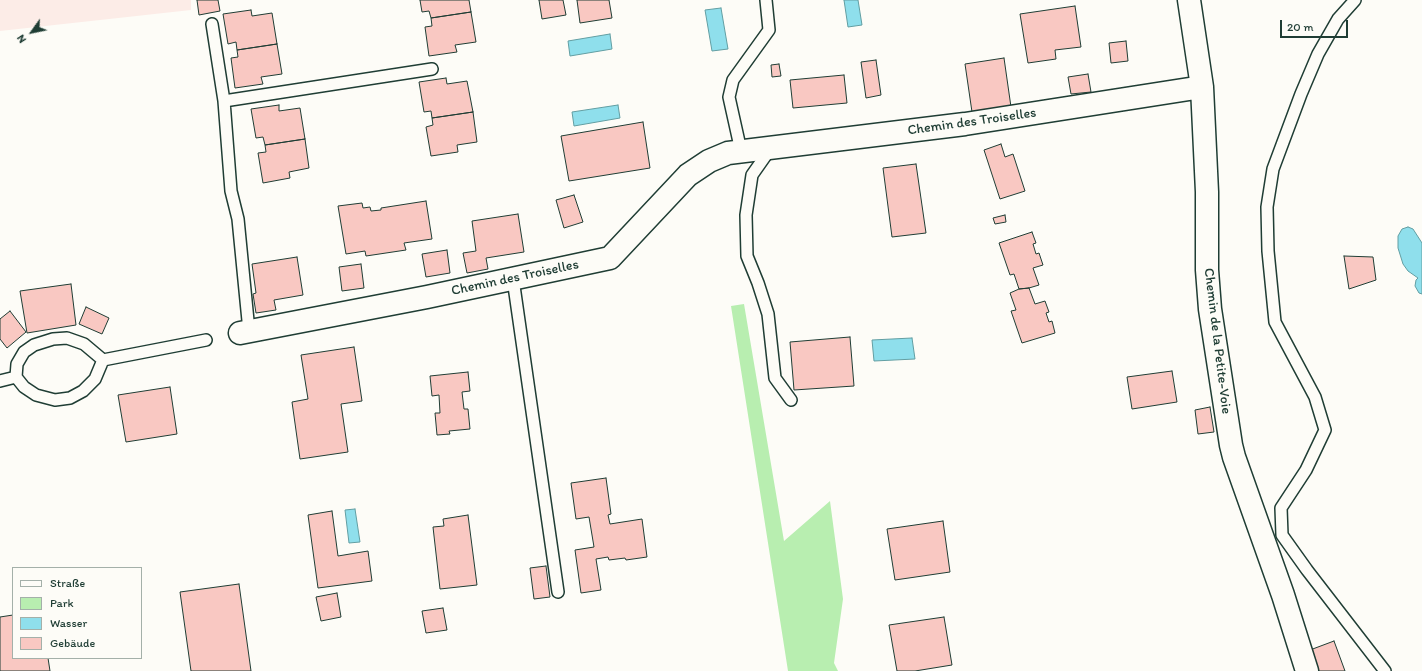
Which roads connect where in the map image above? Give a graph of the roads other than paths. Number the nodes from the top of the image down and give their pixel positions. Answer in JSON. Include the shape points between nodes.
{"nodes":[{"id":1,"x":766,"y":0,"type":"edge"},
{"id":2,"x":1189,"y":0,"type":"edge"},
{"id":3,"x":1356,"y":0,"type":"edge"},
{"id":4,"x":212,"y":24,"type":"dead end"},
{"id":5,"x":432,"y":69,"type":"dead end"},
{"id":6,"x":1202,"y":87,"type":"junction"},
{"id":7,"x":224,"y":101,"type":"junction"},
{"id":8,"x":771,"y":147,"type":"junction"},
{"id":9,"x":741,"y":151,"type":"junction"},
{"id":10,"x":513,"y":279,"type":"junction"},
{"id":11,"x":244,"y":332,"type":"joint"},
{"id":12,"x":206,"y":340,"type":"dead end"},
{"id":13,"x":103,"y":360,"type":"junction"},
{"id":14,"x":16,"y":377,"type":"junction"},
{"id":15,"x":0,"y":381,"type":"edge"},
{"id":16,"x":791,"y":400,"type":"dead end"},
{"id":17,"x":558,"y":592,"type":"dead end"},
{"id":18,"x":1307,"y":671,"type":"edge"},
{"id":19,"x":1385,"y":671,"type":"edge"}],
"edges":[{"from":1,"to":9,"type":"lane","via":[[769,30],[733,80],[729,97]]},
{"from":2,"to":6,"type":"street","name":"Chemin de la Petite-Voie"},
{"from":3,"to":19,"type":"lane","via":[[1338,19],[1318,54],[1300,94],[1276,162],[1267,207],[1268,251],[1275,322],[1315,397],[1325,430],[1306,470],[1280,508],[1282,535]]},
{"from":4,"to":7,"type":"lane","name":"Chemin des Troiselles"},
{"from":5,"to":7,"type":"lane"},
{"from":6,"to":8,"type":"street","name":"Chemin des Troiselles","via":[[972,123]]},
{"from":6,"to":18,"type":"street","name":"Chemin de la Petite-Voie","via":[[1210,309],[1231,444]]},
{"from":7,"to":11,"type":"lane","name":"Chemin des Troiselles","via":[[231,191],[238,219]]},
{"from":8,"to":9,"type":"street","name":"Chemin des Troiselles"},
{"from":8,"to":16,"type":"lane","via":[[752,175],[746,215],[748,256],[768,314],[774,378]]},
{"from":9,"to":10,"type":"street","name":"Chemin des Troiselles","via":[[708,161],[688,175],[610,258]]},
{"from":10,"to":11,"type":"street","name":"Chemin des Troiselles"},
{"from":10,"to":17,"type":"lane"},
{"from":12,"to":13,"type":"lane"},
{"from":13,"to":14,"type":"lane","via":[[95,378],[83,391],[70,398],[55,400],[36,395],[24,387]]},
{"from":13,"to":14,"type":"lane","via":[[84,344],[67,338],[53,339],[34,345],[24,352],[17,364]]},
{"from":14,"to":15,"type":"lane"}]}
